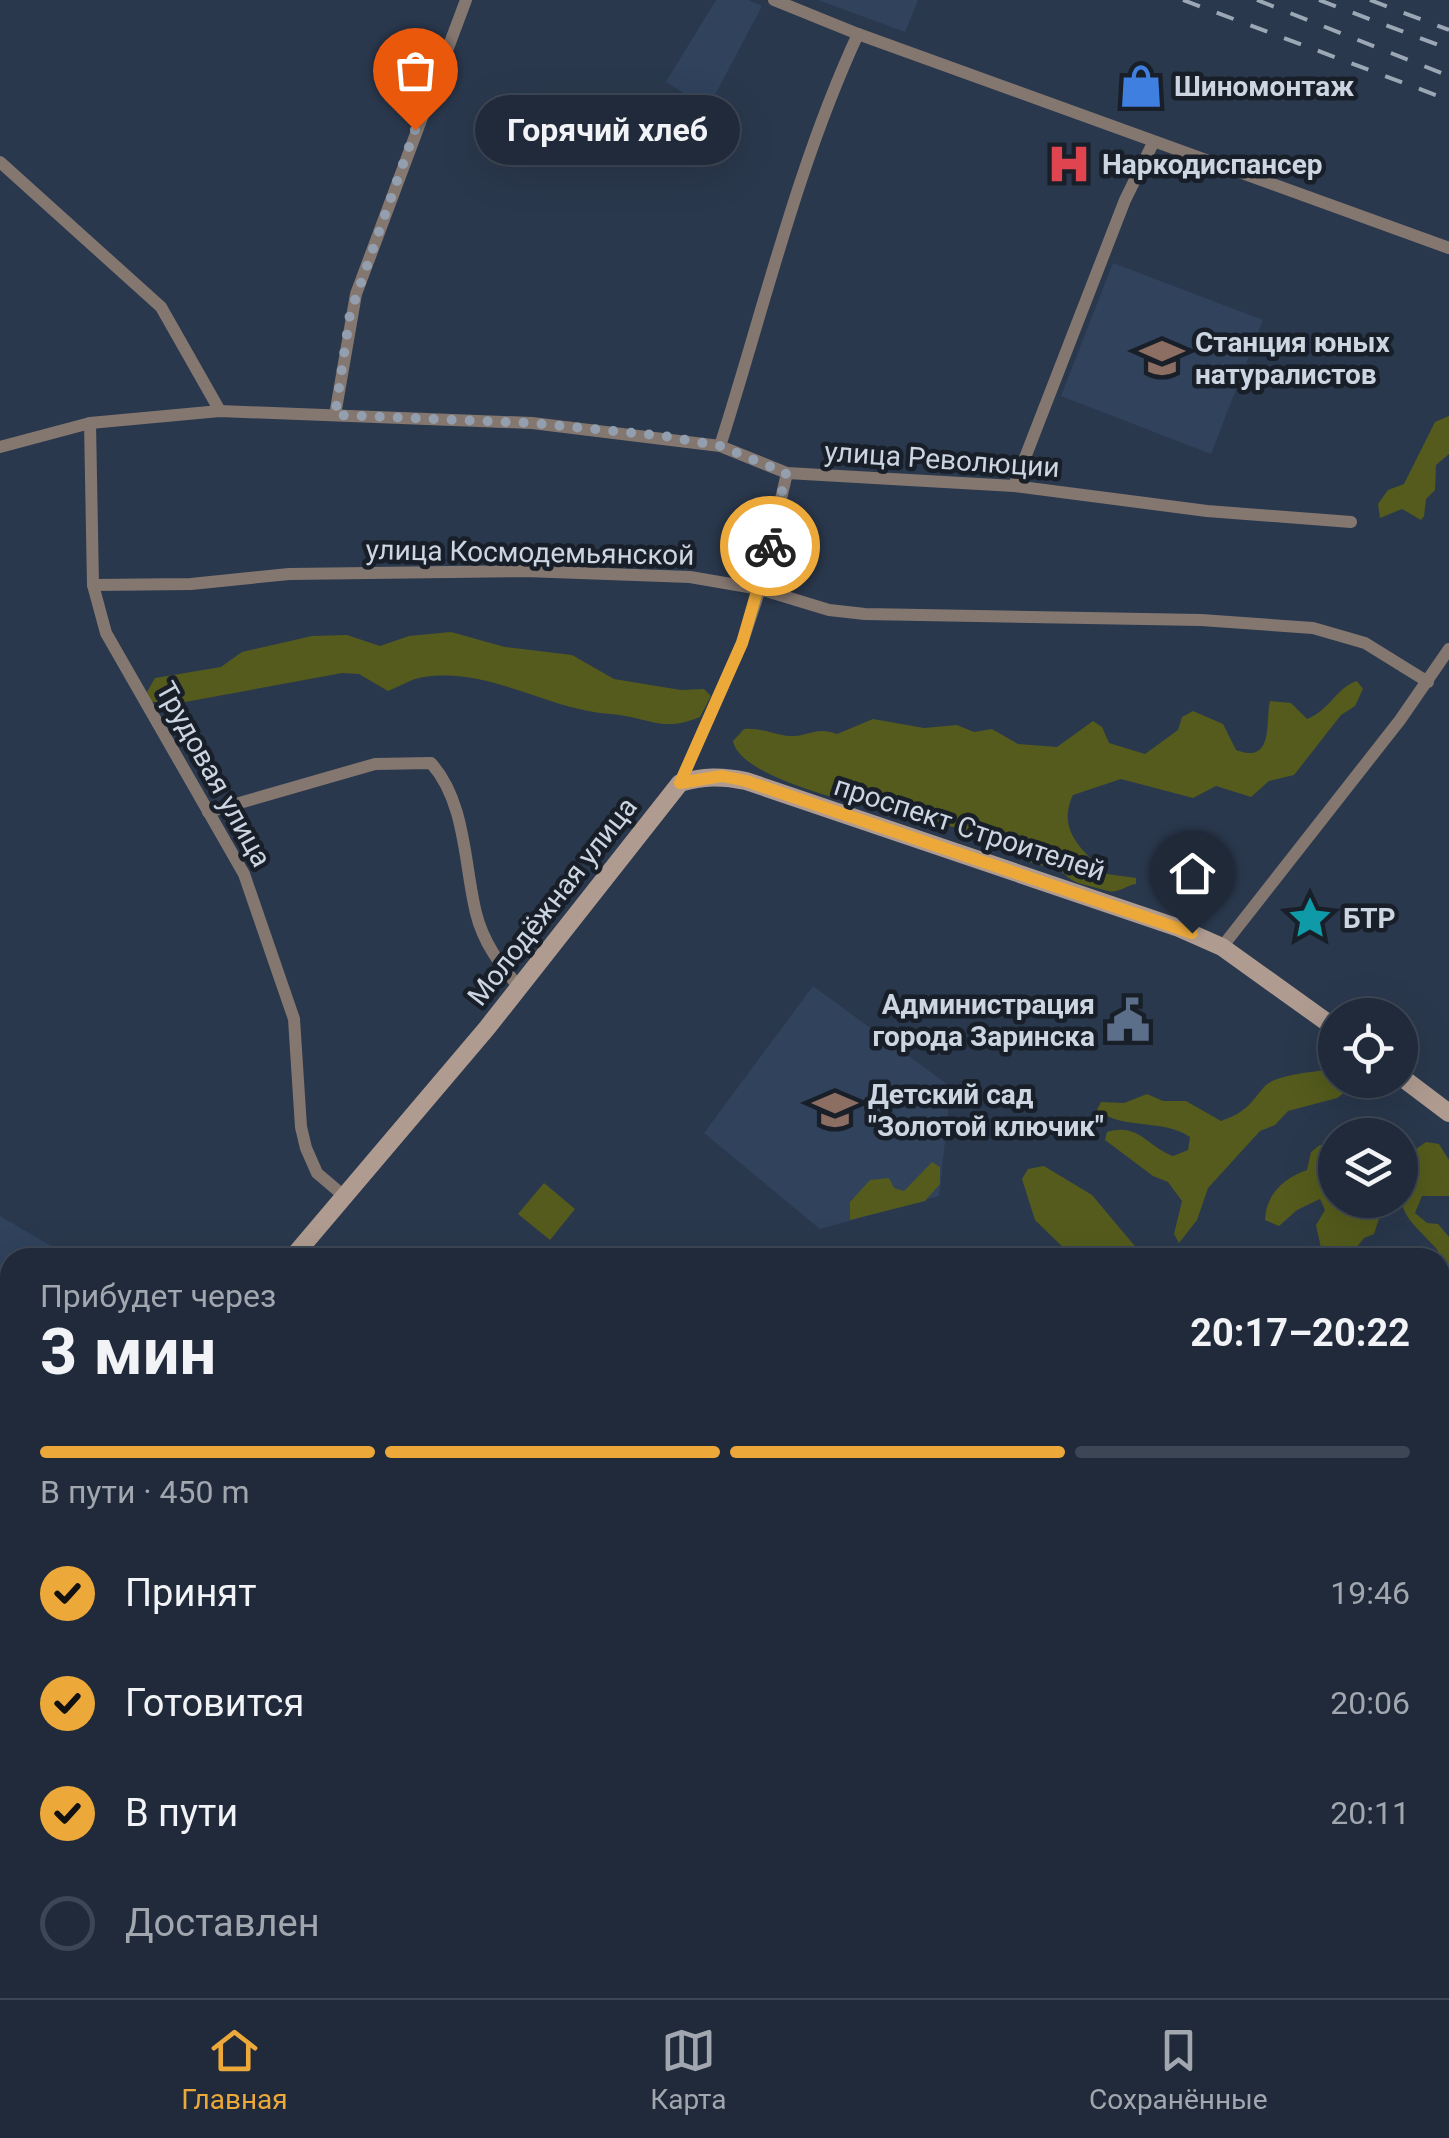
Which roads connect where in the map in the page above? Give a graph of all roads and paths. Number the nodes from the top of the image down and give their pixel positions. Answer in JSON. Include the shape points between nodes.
{"nodes":[{"id":1,"x":466,"y":0,"type":"edge"},
{"id":2,"x":774,"y":0,"type":"edge"},
{"id":3,"x":858,"y":34,"type":"junction"},
{"id":4,"x":1153,"y":143,"type":"junction"},
{"id":5,"x":0,"y":162,"type":"edge"},
{"id":6,"x":1449,"y":248,"type":"edge"},
{"id":7,"x":220,"y":411,"type":"junction"},
{"id":8,"x":335,"y":415,"type":"junction"},
{"id":9,"x":90,"y":423,"type":"junction"},
{"id":10,"x":720,"y":446,"type":"junction"},
{"id":11,"x":0,"y":448,"type":"edge"},
{"id":12,"x":786,"y":473,"type":"junction"},
{"id":13,"x":1014,"y":486,"type":"junction"},
{"id":14,"x":1351,"y":522,"type":"dead end"},
{"id":15,"x":94,"y":585,"type":"junction"},
{"id":16,"x":760,"y":588,"type":"junction"},
{"id":17,"x":1449,"y":649,"type":"edge"},
{"id":18,"x":1428,"y":682,"type":"junction"},
{"id":19,"x":680,"y":783,"type":"junction"},
{"id":20,"x":208,"y":812,"type":"junction"},
{"id":21,"x":1222,"y":947,"type":"junction"},
{"id":22,"x":519,"y":987,"type":"junction"},
{"id":23,"x":1318,"y":1016,"type":"edge"},
{"id":24,"x":1418,"y":1090,"type":"edge"},
{"id":25,"x":1449,"y":1113,"type":"edge"},
{"id":26,"x":344,"y":1196,"type":"junction"},
{"id":27,"x":300,"y":1248,"type":"edge"}],
"edges":[{"from":1,"to":8,"type":"street","via":[[356,294]]},
{"from":2,"to":3,"type":"street"},
{"from":3,"to":4,"type":"street"},
{"from":3,"to":10,"type":"street","via":[[802,175]]},
{"from":4,"to":6,"type":"street"},
{"from":4,"to":13,"type":"street"},
{"from":5,"to":7,"type":"street","via":[[161,307]]},
{"from":7,"to":8,"type":"street","name":"улица Революции"},
{"from":7,"to":9,"type":"street","name":"улица Революции"},
{"from":8,"to":10,"type":"street","name":"улица Революции","via":[[532,423]]},
{"from":9,"to":11,"type":"street","name":"улица Революции"},
{"from":9,"to":15,"type":"street","name":"Трудовая улица"},
{"from":10,"to":12,"type":"street","name":"улица Революции"},
{"from":12,"to":13,"type":"street","name":"улица Революции"},
{"from":12,"to":16,"type":"street","name":"Молодёжная улица"},
{"from":13,"to":14,"type":"street","name":"улица Революции"},
{"from":15,"to":16,"type":"street","name":"улица Космодемьянской","via":[[526,571],[690,577]]},
{"from":15,"to":20,"type":"street","name":"Трудовая улица","via":[[106,634]]},
{"from":16,"to":18,"type":"street","name":"улица Космодемьянской","via":[[865,614],[1313,628],[1365,642]]},
{"from":16,"to":19,"type":"street","name":"Молодёжная улица"},
{"from":17,"to":18,"type":"street"},
{"from":18,"to":21,"type":"street"},
{"from":19,"to":21,"type":"street","name":"проспект Строителей","via":[[722,776],[746,781]]},
{"from":19,"to":22,"type":"street","name":"Молодёжная улица"},
{"from":20,"to":22,"type":"street","via":[[374,764],[431,763],[455,813],[485,938]]},
{"from":20,"to":26,"type":"street","name":"Трудовая улица","via":[[244,874],[286,988],[306,1148],[317,1173]]},
{"from":21,"to":23,"type":"street","name":"проспект Строителей"},
{"from":22,"to":26,"type":"street","name":"Молодёжная улица"},
{"from":24,"to":25,"type":"street"},
{"from":26,"to":27,"type":"street","name":"Молодёжная улица"}]}
